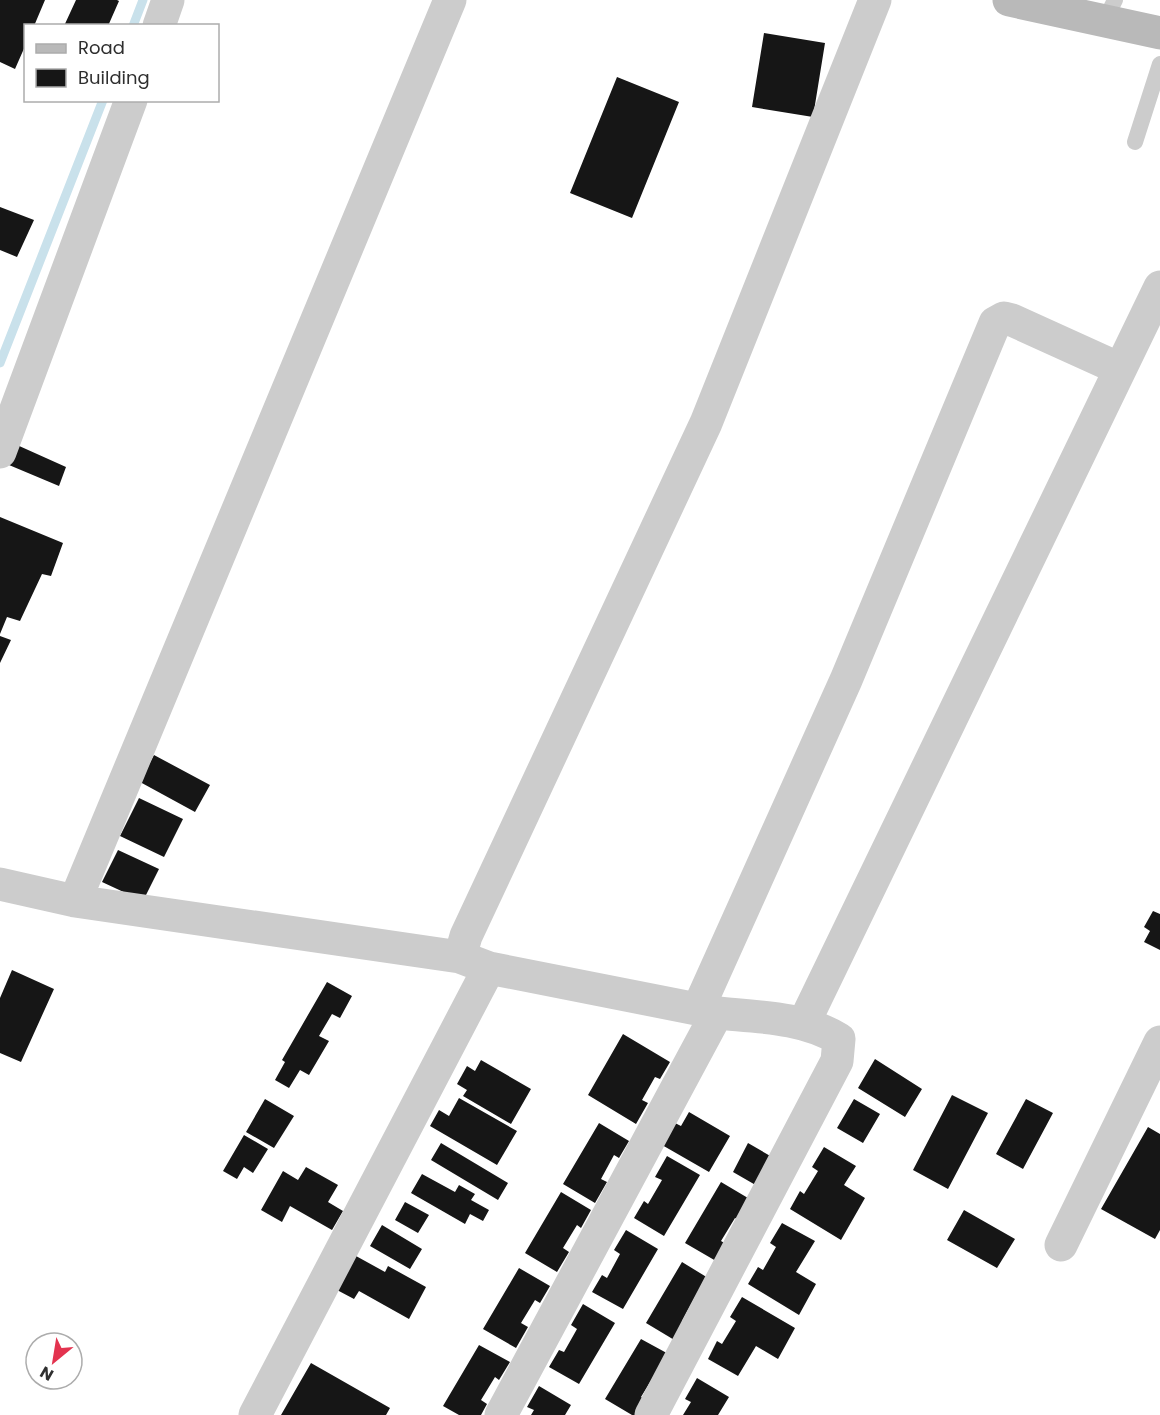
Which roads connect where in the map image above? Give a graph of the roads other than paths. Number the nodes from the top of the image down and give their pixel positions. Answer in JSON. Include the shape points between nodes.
{"nodes":[{"id":1,"x":168,"y":0,"type":"edge"},
{"id":2,"x":450,"y":0,"type":"edge"},
{"id":3,"x":875,"y":0,"type":"edge"},
{"id":4,"x":1009,"y":0,"type":"edge"},
{"id":5,"x":1110,"y":10,"type":"edge"},
{"id":6,"x":160,"y":24,"type":"edge"},
{"id":7,"x":1160,"y":33,"type":"edge"},
{"id":8,"x":1160,"y":64,"type":"edge"},
{"id":9,"x":130,"y":102,"type":"edge"},
{"id":10,"x":1135,"y":142,"type":"dead end"},
{"id":11,"x":1160,"y":287,"type":"edge"},
{"id":12,"x":1120,"y":369,"type":"junction"},
{"id":13,"x":0,"y":452,"type":"edge"},
{"id":14,"x":0,"y":884,"type":"edge"},
{"id":15,"x":75,"y":901,"type":"junction"},
{"id":16,"x":475,"y":962,"type":"junction"},
{"id":17,"x":707,"y":1011,"type":"junction"},
{"id":18,"x":804,"y":1023,"type":"junction"},
{"id":19,"x":1160,"y":1042,"type":"edge"},
{"id":20,"x":1061,"y":1245,"type":"dead end"},
{"id":21,"x":255,"y":1415,"type":"edge"},
{"id":22,"x":501,"y":1415,"type":"edge"},
{"id":23,"x":651,"y":1415,"type":"edge"}],
"edges":[{"from":1,"to":6,"type":"street"},
{"from":2,"to":15,"type":"street"},
{"from":3,"to":16,"type":"street","via":[[706,423],[465,936]]},
{"from":4,"to":5,"type":"street"},
{"from":5,"to":7,"type":"street"},
{"from":8,"to":10,"type":"lane"},
{"from":9,"to":13,"type":"street"},
{"from":11,"to":12,"type":"street"},
{"from":12,"to":17,"type":"street","via":[[1012,320],[1004,318],[995,323]]},
{"from":12,"to":18,"type":"street"},
{"from":14,"to":15,"type":"street"},
{"from":15,"to":16,"type":"street"},
{"from":16,"to":17,"type":"street"},
{"from":16,"to":21,"type":"street"},
{"from":17,"to":18,"type":"street"},
{"from":17,"to":22,"type":"street"},
{"from":18,"to":23,"type":"street","via":[[839,1039],[837,1061]]},
{"from":19,"to":20,"type":"street"}]}
